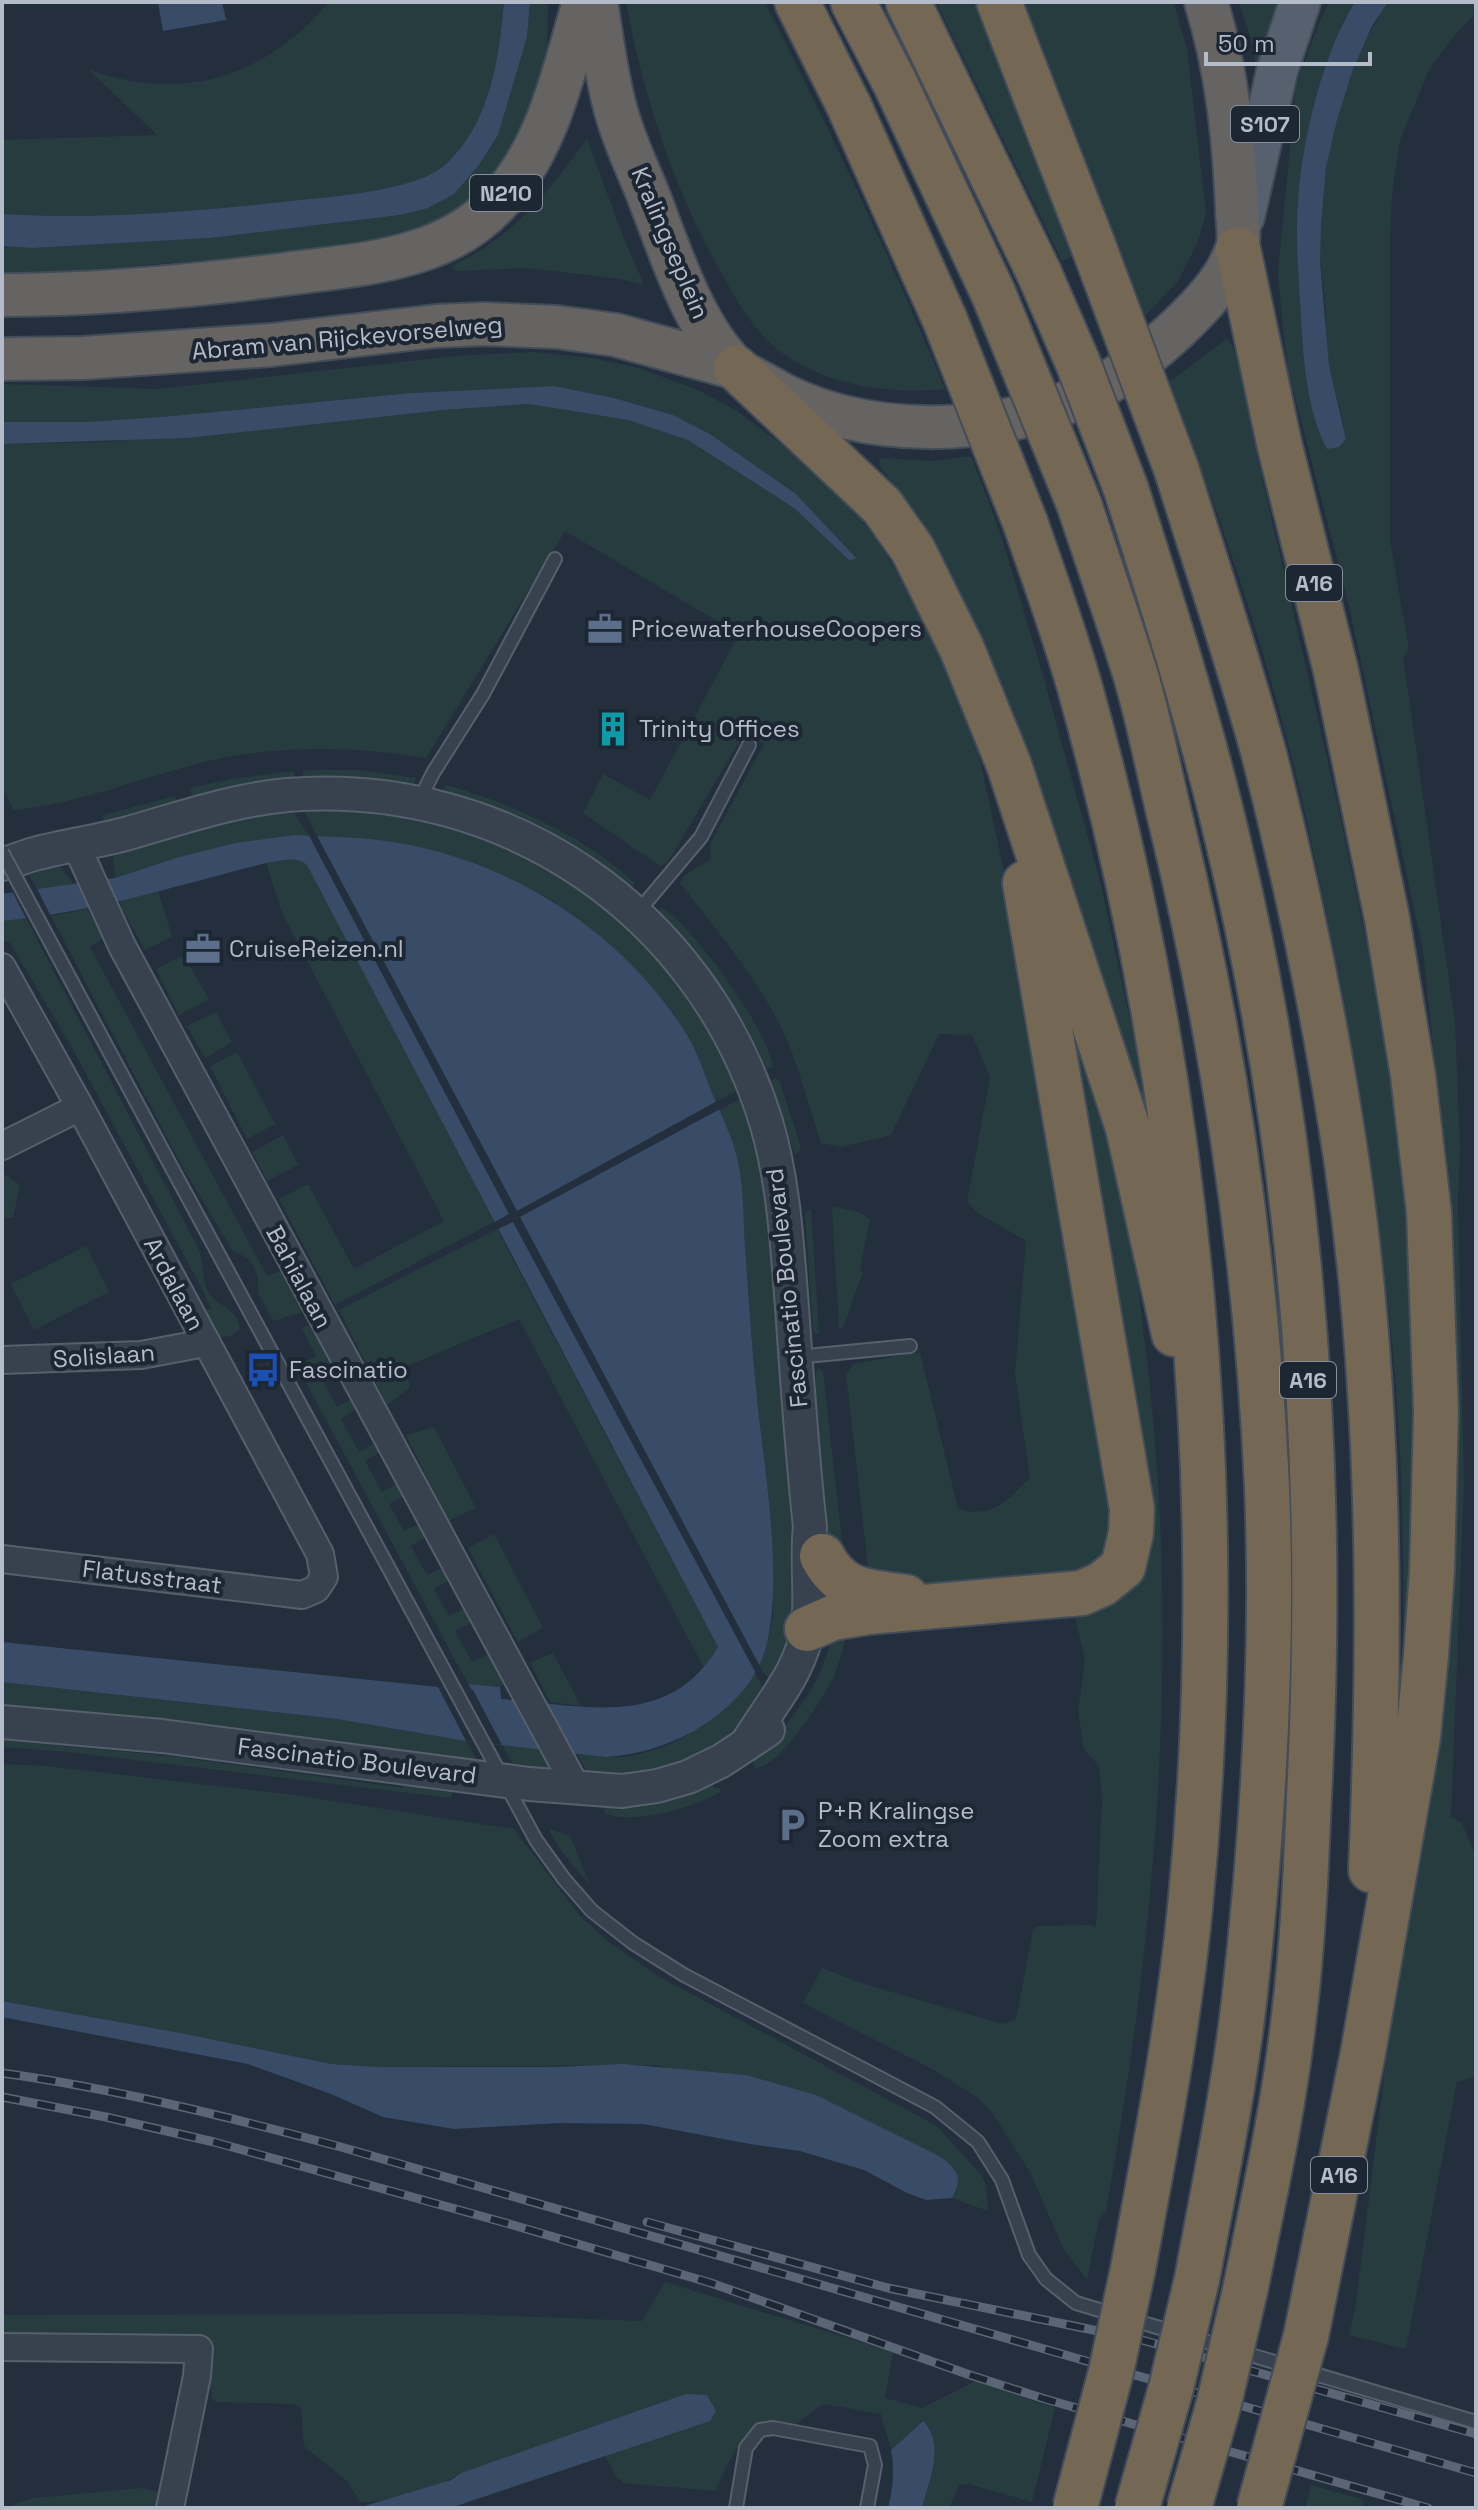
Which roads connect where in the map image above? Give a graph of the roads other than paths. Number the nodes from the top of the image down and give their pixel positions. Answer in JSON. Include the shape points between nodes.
{"nodes":[{"id":1,"x":584,"y":2,"type":"edge"},
{"id":2,"x":596,"y":2,"type":"edge"},
{"id":3,"x":797,"y":2,"type":"edge"},
{"id":4,"x":853,"y":2,"type":"edge"},
{"id":5,"x":908,"y":2,"type":"edge"},
{"id":6,"x":999,"y":2,"type":"edge"},
{"id":7,"x":1206,"y":2,"type":"edge"},
{"id":8,"x":1300,"y":2,"type":"edge"},
{"id":9,"x":1238,"y":249,"type":"junction"},
{"id":10,"x":2,"y":295,"type":"edge"},
{"id":11,"x":2,"y":359,"type":"edge"},
{"id":12,"x":736,"y":368,"type":"junction"},
{"id":13,"x":555,"y":559,"type":"dead end"},
{"id":14,"x":749,"y":745,"type":"dead end"},
{"id":15,"x":1009,"y":765,"type":"junction"},
{"id":16,"x":418,"y":803,"type":"junction"},
{"id":17,"x":77,"y":847,"type":"junction"},
{"id":18,"x":2,"y":850,"type":"edge"},
{"id":19,"x":35,"y":854,"type":"junction"},
{"id":20,"x":2,"y":864,"type":"edge"},
{"id":21,"x":637,"y":913,"type":"junction"},
{"id":22,"x":2,"y":967,"type":"edge"},
{"id":23,"x":80,"y":1107,"type":"junction"},
{"id":24,"x":2,"y":1146,"type":"edge"},
{"id":25,"x":205,"y":1343,"type":"junction"},
{"id":26,"x":910,"y":1346,"type":"dead end"},
{"id":27,"x":796,"y":1357,"type":"junction"},
{"id":28,"x":2,"y":1360,"type":"edge"},
{"id":29,"x":1201,"y":1437,"type":"junction"},
{"id":30,"x":816,"y":1542,"type":"junction"},
{"id":31,"x":2,"y":1559,"type":"edge"},
{"id":32,"x":302,"y":1595,"type":"joint"},
{"id":33,"x":948,"y":1604,"type":"junction"},
{"id":34,"x":817,"y":1625,"type":"junction"},
{"id":35,"x":2,"y":1722,"type":"edge"},
{"id":36,"x":505,"y":1781,"type":"junction"},
{"id":37,"x":576,"y":1787,"type":"junction"},
{"id":38,"x":1363,"y":2053,"type":"junction"},
{"id":39,"x":2,"y":2347,"type":"edge"},
{"id":40,"x":1476,"y":2422,"type":"edge"},
{"id":41,"x":170,"y":2508,"type":"edge"},
{"id":42,"x":736,"y":2508,"type":"edge"},
{"id":43,"x":867,"y":2508,"type":"edge"},
{"id":44,"x":1075,"y":2508,"type":"edge"},
{"id":45,"x":1137,"y":2508,"type":"edge"},
{"id":46,"x":1189,"y":2508,"type":"edge"},
{"id":47,"x":1259,"y":2508,"type":"edge"}],
"edges":[{"from":1,"to":10,"type":"highway","number":"N210","via":[[550,114],[526,166],[495,206],[463,232],[404,255],[319,270],[83,293]]},
{"from":2,"to":12,"type":"highway","name":"Kralingseplein","via":[[622,131],[695,306]]},
{"from":3,"to":29,"type":"highway","bridge":true,"via":[[945,320],[1025,522],[1083,698],[1136,921],[1177,1168]]},
{"from":4,"to":45,"type":"highway","number":"A16","bridge":true,"via":[[994,295],[1079,504],[1137,679],[1210,997],[1249,1265],[1267,1490],[1267,1668],[1259,1834],[1243,2008],[1222,2143],[1197,2279]]},
{"from":5,"to":46,"type":"highway","number":"A16","bridge":true,"via":[[1039,273],[1126,489],[1226,832],[1280,1121],[1297,1261],[1316,1591],[1307,1841],[1293,2027],[1246,2286]]},
{"from":6,"to":38,"type":"highway","number":"A16","bridge":true,"via":[[1177,471],[1260,742],[1330,1055],[1359,1256],[1375,1444],[1376,1748]]},
{"from":7,"to":9,"type":"highway","via":[[1232,133]]},
{"from":8,"to":9,"type":"main road","number":"S107","via":[[1277,71]]},
{"from":9,"to":12,"type":"highway","name":"Kralingseplein","via":[[1208,298],[1153,352],[1093,391],[1034,413],[956,426],[845,418],[801,405]]},
{"from":9,"to":38,"type":"highway","number":"A16","via":[[1387,918],[1429,1213],[1436,1411],[1426,1656],[1418,1737]]},
{"from":11,"to":12,"type":"highway","name":"Abram van Rijckevorselweg","via":[[271,345],[484,324],[616,335]]},
{"from":12,"to":15,"type":"highway","via":[[861,485],[899,528],[933,586]]},
{"from":13,"to":16,"type":"lane"},
{"from":14,"to":21,"type":"lane","via":[[701,837]]},
{"from":15,"to":29,"type":"highway","via":[[1128,1128]]},
{"from":15,"to":33,"type":"highway","via":[[1132,1509],[1131,1533],[1123,1567],[1082,1593]]},
{"from":16,"to":17,"type":"street","name":"Fascinatio Boulevard","via":[[345,795],[265,797]]},
{"from":16,"to":21,"type":"street","name":"Fascinatio Boulevard","via":[[527,839],[578,867]]},
{"from":17,"to":19,"type":"street","name":"Fascinatio Boulevard"},
{"from":17,"to":37,"type":"street","name":"Bahialaan","via":[[105,911],[276,1235]]},
{"from":18,"to":19,"type":"street","name":"Fascinatio Boulevard"},
{"from":18,"to":36,"type":"lane","bridge":true},
{"from":19,"to":20,"type":"street","name":"Fascinatio Boulevard"},
{"from":21,"to":27,"type":"street","name":"Fascinatio Boulevard","via":[[713,1005],[741,1057],[766,1122],[781,1186]]},
{"from":22,"to":23,"type":"street","name":"Ardalaan"},
{"from":23,"to":24,"type":"street"},
{"from":23,"to":25,"type":"street","name":"Ardalaan"},
{"from":25,"to":28,"type":"street","name":"Solislaan","via":[[141,1355]]},
{"from":25,"to":32,"type":"street","name":"Ardalaan","via":[[320,1554],[322,1583]]},
{"from":26,"to":27,"type":"lane"},
{"from":27,"to":30,"type":"street","name":"Fascinatio Boulevard"},
{"from":29,"to":44,"type":"highway","bridge":true,"via":[[1204,1687],[1190,1907],[1171,2067],[1133,2269]]},
{"from":30,"to":33,"type":"highway","via":[[831,1573],[853,1588]]},
{"from":30,"to":34,"type":"street","name":"Fascinatio Boulevard"},
{"from":31,"to":32,"type":"street","name":"Flatusstraat"},
{"from":33,"to":34,"type":"highway","via":[[854,1614]]},
{"from":34,"to":37,"type":"street","name":"Fascinatio Boulevard","via":[[817,1662],[779,1723],[721,1761],[673,1782],[622,1791]]},
{"from":35,"to":36,"type":"street","name":"Fascinatio Boulevard","via":[[162,1736]]},
{"from":36,"to":37,"type":"street","name":"Fascinatio Boulevard"},
{"from":36,"to":40,"type":"lane","via":[[564,1879],[592,1911],[633,1943],[935,2107],[978,2142],[1002,2180],[1029,2255],[1046,2279],[1076,2303]]},
{"from":38,"to":47,"type":"highway","number":"A16","bridge":true,"via":[[1315,2297]]},
{"from":39,"to":41,"type":"street","via":[[199,2349]]},
{"from":42,"to":43,"type":"lane","via":[[745,2452],[760,2430],[773,2428],[870,2446],[875,2465]]}]}
